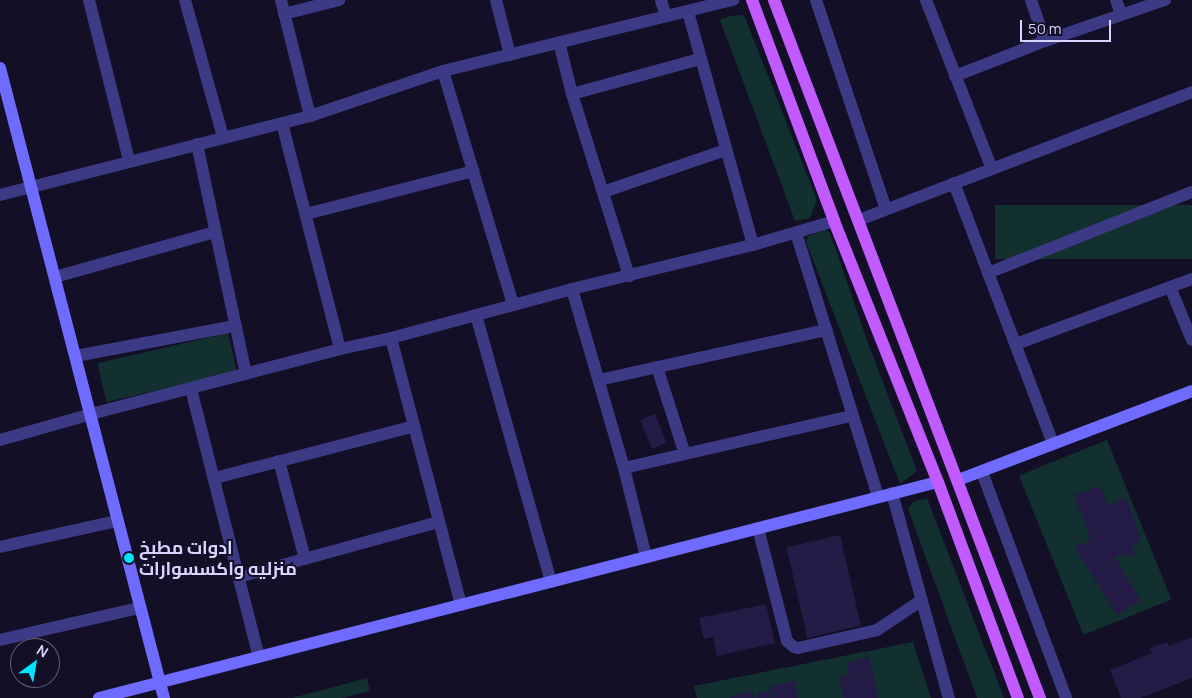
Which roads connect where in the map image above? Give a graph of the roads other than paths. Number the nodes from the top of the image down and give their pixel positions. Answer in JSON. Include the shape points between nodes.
{"nodes":[{"id":1,"x":89,"y":0,"type":"edge"},
{"id":2,"x":185,"y":0,"type":"edge"},
{"id":3,"x":281,"y":0,"type":"edge"},
{"id":4,"x":339,"y":0,"type":"edge"},
{"id":5,"x":496,"y":0,"type":"edge"},
{"id":6,"x":661,"y":0,"type":"edge"},
{"id":7,"x":733,"y":0,"type":"edge"},
{"id":8,"x":752,"y":0,"type":"edge"},
{"id":9,"x":774,"y":0,"type":"edge"},
{"id":10,"x":816,"y":0,"type":"edge"},
{"id":11,"x":926,"y":0,"type":"edge"},
{"id":12,"x":1031,"y":0,"type":"edge"},
{"id":13,"x":1116,"y":0,"type":"edge"},
{"id":14,"x":1165,"y":0,"type":"edge"},
{"id":15,"x":688,"y":12,"type":"junction"},
{"id":16,"x":284,"y":14,"type":"junction"},
{"id":17,"x":1121,"y":14,"type":"junction"},
{"id":18,"x":666,"y":16,"type":"junction"},
{"id":19,"x":1045,"y":41,"type":"junction"},
{"id":20,"x":559,"y":42,"type":"junction"},
{"id":21,"x":510,"y":55,"type":"junction"},
{"id":22,"x":700,"y":59,"type":"junction"},
{"id":23,"x":0,"y":68,"type":"edge"},
{"id":24,"x":443,"y":71,"type":"junction"},
{"id":25,"x":955,"y":76,"type":"junction"},
{"id":26,"x":572,"y":94,"type":"junction"},
{"id":27,"x":1191,"y":96,"type":"edge"},
{"id":28,"x":4,"y":104,"type":"edge"},
{"id":29,"x":310,"y":116,"type":"junction"},
{"id":30,"x":282,"y":123,"type":"junction"},
{"id":31,"x":222,"y":137,"type":"junction"},
{"id":32,"x":197,"y":144,"type":"junction"},
{"id":33,"x":726,"y":150,"type":"junction"},
{"id":34,"x":129,"y":161,"type":"junction"},
{"id":35,"x":992,"y":169,"type":"junction"},
{"id":36,"x":474,"y":171,"type":"junction"},
{"id":37,"x":954,"y":183,"type":"junction"},
{"id":38,"x":32,"y":188,"type":"junction"},
{"id":39,"x":603,"y":192,"type":"junction"},
{"id":40,"x":1192,"y":192,"type":"edge"},
{"id":41,"x":0,"y":195,"type":"edge"},
{"id":42,"x":886,"y":209,"type":"junction"},
{"id":43,"x":306,"y":214,"type":"junction"},
{"id":44,"x":858,"y":220,"type":"junction"},
{"id":45,"x":834,"y":221,"type":"junction"},
{"id":46,"x":215,"y":232,"type":"junction"},
{"id":47,"x":796,"y":233,"type":"junction"},
{"id":48,"x":753,"y":245,"type":"junction"},
{"id":49,"x":988,"y":273,"type":"junction"},
{"id":50,"x":629,"y":276,"type":"junction"},
{"id":51,"x":55,"y":277,"type":"junction"},
{"id":52,"x":1192,"y":279,"type":"edge"},
{"id":53,"x":1170,"y":287,"type":"junction"},
{"id":54,"x":572,"y":289,"type":"junction"},
{"id":55,"x":513,"y":305,"type":"junction"},
{"id":56,"x":476,"y":315,"type":"junction"},
{"id":57,"x":235,"y":326,"type":"junction"},
{"id":58,"x":827,"y":330,"type":"junction"},
{"id":59,"x":391,"y":338,"type":"junction"},
{"id":60,"x":1192,"y":340,"type":"edge"},
{"id":61,"x":1016,"y":344,"type":"junction"},
{"id":62,"x":340,"y":349,"type":"junction"},
{"id":63,"x":76,"y":356,"type":"junction"},
{"id":64,"x":657,"y":367,"type":"junction"},
{"id":65,"x":246,"y":374,"type":"junction"},
{"id":66,"x":599,"y":380,"type":"junction"},
{"id":67,"x":191,"y":389,"type":"junction"},
{"id":68,"x":1192,"y":391,"type":"edge"},
{"id":69,"x":91,"y":414,"type":"junction"},
{"id":70,"x":851,"y":416,"type":"junction"},
{"id":71,"x":414,"y":426,"type":"junction"},
{"id":72,"x":0,"y":440,"type":"edge"},
{"id":73,"x":1053,"y":443,"type":"junction"},
{"id":74,"x":685,"y":454,"type":"junction"},
{"id":75,"x":279,"y":461,"type":"junction"},
{"id":76,"x":624,"y":468,"type":"junction"},
{"id":77,"x":982,"y":472,"type":"junction"},
{"id":78,"x":215,"y":478,"type":"junction"},
{"id":79,"x":958,"y":480,"type":"junction"},
{"id":80,"x":938,"y":482,"type":"junction"},
{"id":81,"x":892,"y":493,"type":"junction"},
{"id":82,"x":878,"y":497,"type":"junction"},
{"id":83,"x":116,"y":521,"type":"junction"},
{"id":84,"x":438,"y":522,"type":"junction"},
{"id":85,"x":758,"y":528,"type":"junction"},
{"id":86,"x":0,"y":547,"type":"edge"},
{"id":87,"x":646,"y":557,"type":"junction"},
{"id":88,"x":305,"y":559,"type":"junction"},
{"id":89,"x":239,"y":577,"type":"junction"},
{"id":90,"x":551,"y":582,"type":"junction"},
{"id":91,"x":922,"y":600,"type":"junction"},
{"id":92,"x":1002,"y":600,"type":"junction"},
{"id":93,"x":461,"y":605,"type":"junction"},
{"id":94,"x":139,"y":608,"type":"junction"},
{"id":95,"x":984,"y":608,"type":"junction"},
{"id":96,"x":0,"y":640,"type":"edge"},
{"id":97,"x":1019,"y":643,"type":"junction"},
{"id":98,"x":1000,"y":650,"type":"junction"},
{"id":99,"x":259,"y":657,"type":"junction"},
{"id":100,"x":160,"y":682,"type":"junction"},
{"id":101,"x":99,"y":698,"type":"edge"},
{"id":102,"x":164,"y":698,"type":"edge"},
{"id":103,"x":949,"y":698,"type":"edge"},
{"id":104,"x":1018,"y":698,"type":"edge"},
{"id":105,"x":1040,"y":698,"type":"edge"},
{"id":106,"x":1066,"y":698,"type":"edge"}],
"edges":[{"from":1,"to":34,"type":"street"},
{"from":2,"to":31,"type":"street"},
{"from":3,"to":16,"type":"street"},
{"from":4,"to":16,"type":"street"},
{"from":5,"to":21,"type":"street"},
{"from":6,"to":18,"type":"street"},
{"from":7,"to":15,"type":"street"},
{"from":8,"to":45,"type":"main road"},
{"from":9,"to":44,"type":"main road"},
{"from":10,"to":42,"type":"street"},
{"from":11,"to":25,"type":"street"},
{"from":12,"to":19,"type":"street"},
{"from":13,"to":17,"type":"street"},
{"from":14,"to":17,"type":"street"},
{"from":15,"to":18,"type":"street"},
{"from":15,"to":22,"type":"street"},
{"from":16,"to":29,"type":"street"},
{"from":17,"to":19,"type":"street"},
{"from":18,"to":20,"type":"street"},
{"from":19,"to":25,"type":"street"},
{"from":20,"to":21,"type":"street"},
{"from":20,"to":26,"type":"street"},
{"from":21,"to":24,"type":"street"},
{"from":22,"to":26,"type":"street"},
{"from":22,"to":33,"type":"street"},
{"from":23,"to":28,"type":"street"},
{"from":24,"to":29,"type":"street"},
{"from":24,"to":36,"type":"street"},
{"from":25,"to":35,"type":"street"},
{"from":26,"to":39,"type":"street"},
{"from":27,"to":35,"type":"street"},
{"from":28,"to":38,"type":"street"},
{"from":29,"to":30,"type":"street"},
{"from":30,"to":31,"type":"street"},
{"from":30,"to":43,"type":"street"},
{"from":31,"to":32,"type":"street"},
{"from":32,"to":34,"type":"street"},
{"from":32,"to":46,"type":"street"},
{"from":33,"to":39,"type":"street"},
{"from":33,"to":48,"type":"street"},
{"from":34,"to":38,"type":"street"},
{"from":35,"to":37,"type":"street"},
{"from":36,"to":43,"type":"street"},
{"from":36,"to":55,"type":"street"},
{"from":37,"to":42,"type":"street"},
{"from":37,"to":49,"type":"street"},
{"from":38,"to":41,"type":"street"},
{"from":38,"to":51,"type":"street"},
{"from":39,"to":50,"type":"street"},
{"from":40,"to":49,"type":"street"},
{"from":42,"to":44,"type":"street"},
{"from":43,"to":62,"type":"street"},
{"from":44,"to":79,"type":"main road"},
{"from":45,"to":47,"type":"street"},
{"from":45,"to":80,"type":"main road"},
{"from":46,"to":51,"type":"street"},
{"from":46,"to":57,"type":"street"},
{"from":47,"to":48,"type":"street"},
{"from":47,"to":58,"type":"street"},
{"from":48,"to":50,"type":"street"},
{"from":49,"to":61,"type":"street"},
{"from":50,"to":54,"type":"street"},
{"from":51,"to":63,"type":"street"},
{"from":52,"to":53,"type":"street"},
{"from":53,"to":60,"type":"street"},
{"from":53,"to":61,"type":"street"},
{"from":54,"to":55,"type":"street"},
{"from":54,"to":66,"type":"street"},
{"from":55,"to":56,"type":"street"},
{"from":56,"to":59,"type":"street"},
{"from":56,"to":90,"type":"street"},
{"from":57,"to":63,"type":"street"},
{"from":57,"to":65,"type":"street"},
{"from":58,"to":64,"type":"street"},
{"from":58,"to":70,"type":"street"},
{"from":59,"to":62,"type":"street"},
{"from":59,"to":71,"type":"street"},
{"from":61,"to":73,"type":"street"},
{"from":62,"to":65,"type":"street"},
{"from":63,"to":69,"type":"street"},
{"from":64,"to":66,"type":"street"},
{"from":64,"to":74,"type":"street"},
{"from":65,"to":67,"type":"street"},
{"from":66,"to":76,"type":"street"},
{"from":67,"to":69,"type":"street"},
{"from":67,"to":78,"type":"street"},
{"from":68,"to":73,"type":"street"},
{"from":69,"to":72,"type":"street"},
{"from":69,"to":83,"type":"street"},
{"from":70,"to":74,"type":"street"},
{"from":70,"to":82,"type":"street"},
{"from":71,"to":75,"type":"street"},
{"from":71,"to":84,"type":"street"},
{"from":73,"to":77,"type":"street"},
{"from":74,"to":76,"type":"street"},
{"from":75,"to":78,"type":"street"},
{"from":75,"to":88,"type":"street"},
{"from":76,"to":87,"type":"street"},
{"from":77,"to":79,"type":"street"},
{"from":77,"to":106,"type":"street"},
{"from":78,"to":89,"type":"street"},
{"from":79,"to":92,"type":"main road"},
{"from":80,"to":81,"type":"street"},
{"from":80,"to":95,"type":"main road"},
{"from":81,"to":82,"type":"street"},
{"from":81,"to":91,"type":"street"},
{"from":82,"to":85,"type":"street"},
{"from":83,"to":86,"type":"street"},
{"from":83,"to":94,"type":"street"},
{"from":84,"to":88,"type":"street"},
{"from":84,"to":93,"type":"street"},
{"from":85,"to":87,"type":"street"},
{"from":85,"to":91,"type":"street","via":[[787,641],[794,647],[877,630]]},
{"from":87,"to":90,"type":"street"},
{"from":88,"to":89,"type":"street"},
{"from":89,"to":99,"type":"street"},
{"from":90,"to":93,"type":"street"},
{"from":91,"to":103,"type":"street"},
{"from":92,"to":95,"type":"main road","via":[[993,609]]},
{"from":92,"to":97,"type":"main road"},
{"from":93,"to":99,"type":"street"},
{"from":94,"to":96,"type":"street"},
{"from":94,"to":100,"type":"street"},
{"from":95,"to":98,"type":"main road"},
{"from":97,"to":98,"type":"main road","via":[[1010,642]]},
{"from":97,"to":105,"type":"main road"},
{"from":98,"to":104,"type":"main road"},
{"from":99,"to":100,"type":"street"},
{"from":100,"to":101,"type":"street"},
{"from":100,"to":102,"type":"street"}]}
